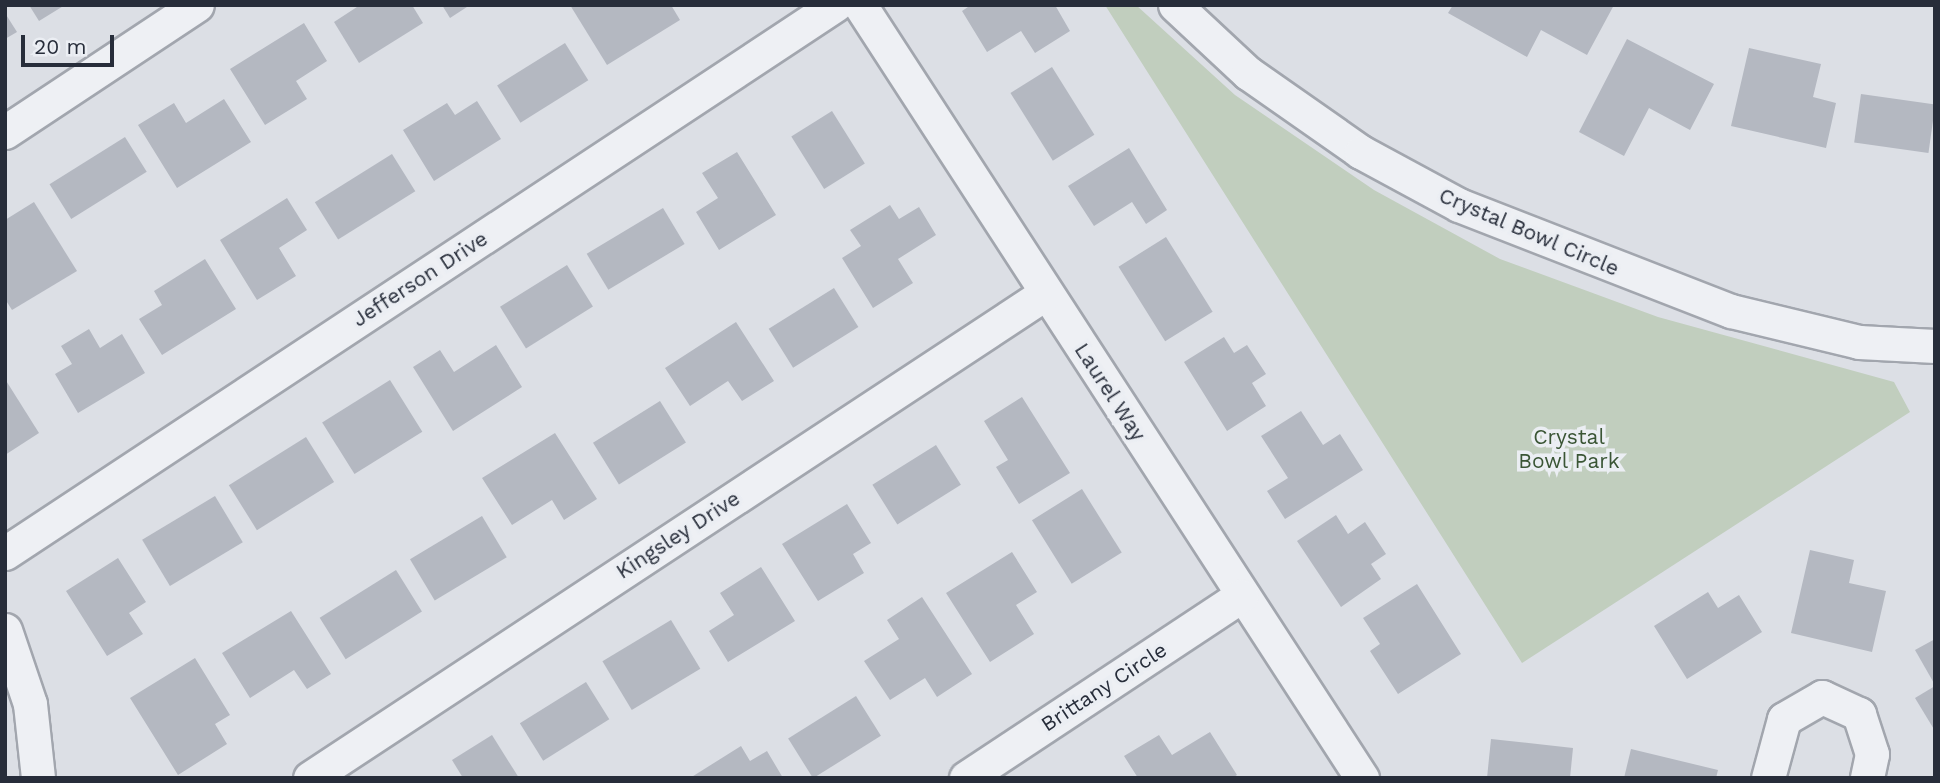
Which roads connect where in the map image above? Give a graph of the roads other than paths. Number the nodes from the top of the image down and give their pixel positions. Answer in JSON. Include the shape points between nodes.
{"nodes":[{"id":1,"x":197,"y":5,"type":"edge"},
{"id":2,"x":835,"y":5,"type":"edge"},
{"id":3,"x":860,"y":5,"type":"edge"},
{"id":4,"x":1175,"y":5,"type":"edge"},
{"id":5,"x":5,"y":132,"type":"edge"},
{"id":6,"x":1046,"y":293,"type":"junction"},
{"id":7,"x":1935,"y":346,"type":"edge"},
{"id":8,"x":5,"y":553,"type":"edge"},
{"id":9,"x":1241,"y":596,"type":"junction"},
{"id":10,"x":5,"y":630,"type":"edge"},
{"id":11,"x":38,"y":778,"type":"edge"},
{"id":12,"x":310,"y":778,"type":"edge"},
{"id":13,"x":966,"y":778,"type":"edge"},
{"id":14,"x":1362,"y":778,"type":"edge"},
{"id":15,"x":1768,"y":778,"type":"edge"},
{"id":16,"x":1867,"y":778,"type":"edge"}],
"edges":[{"from":1,"to":5,"type":"street"},
{"from":2,"to":8,"type":"street","name":"Jefferson Drive"},
{"from":3,"to":6,"type":"street","name":"Laurel Way"},
{"from":4,"to":7,"type":"street","name":"Crystal Bowl Circle","via":[[1248,74],[1361,152],[1459,205],[1731,311],[1858,342]]},
{"from":6,"to":9,"type":"street","name":"Laurel Way"},
{"from":6,"to":12,"type":"street","name":"Kingsley Drive"},
{"from":9,"to":13,"type":"street","name":"Brittany Circle"},
{"from":9,"to":14,"type":"street","name":"Laurel Way"},
{"from":10,"to":11,"type":"street","via":[[30,704]]},
{"from":15,"to":16,"type":"street","via":[[1784,719],[1822,696],[1859,714],[1871,754]]}]}
